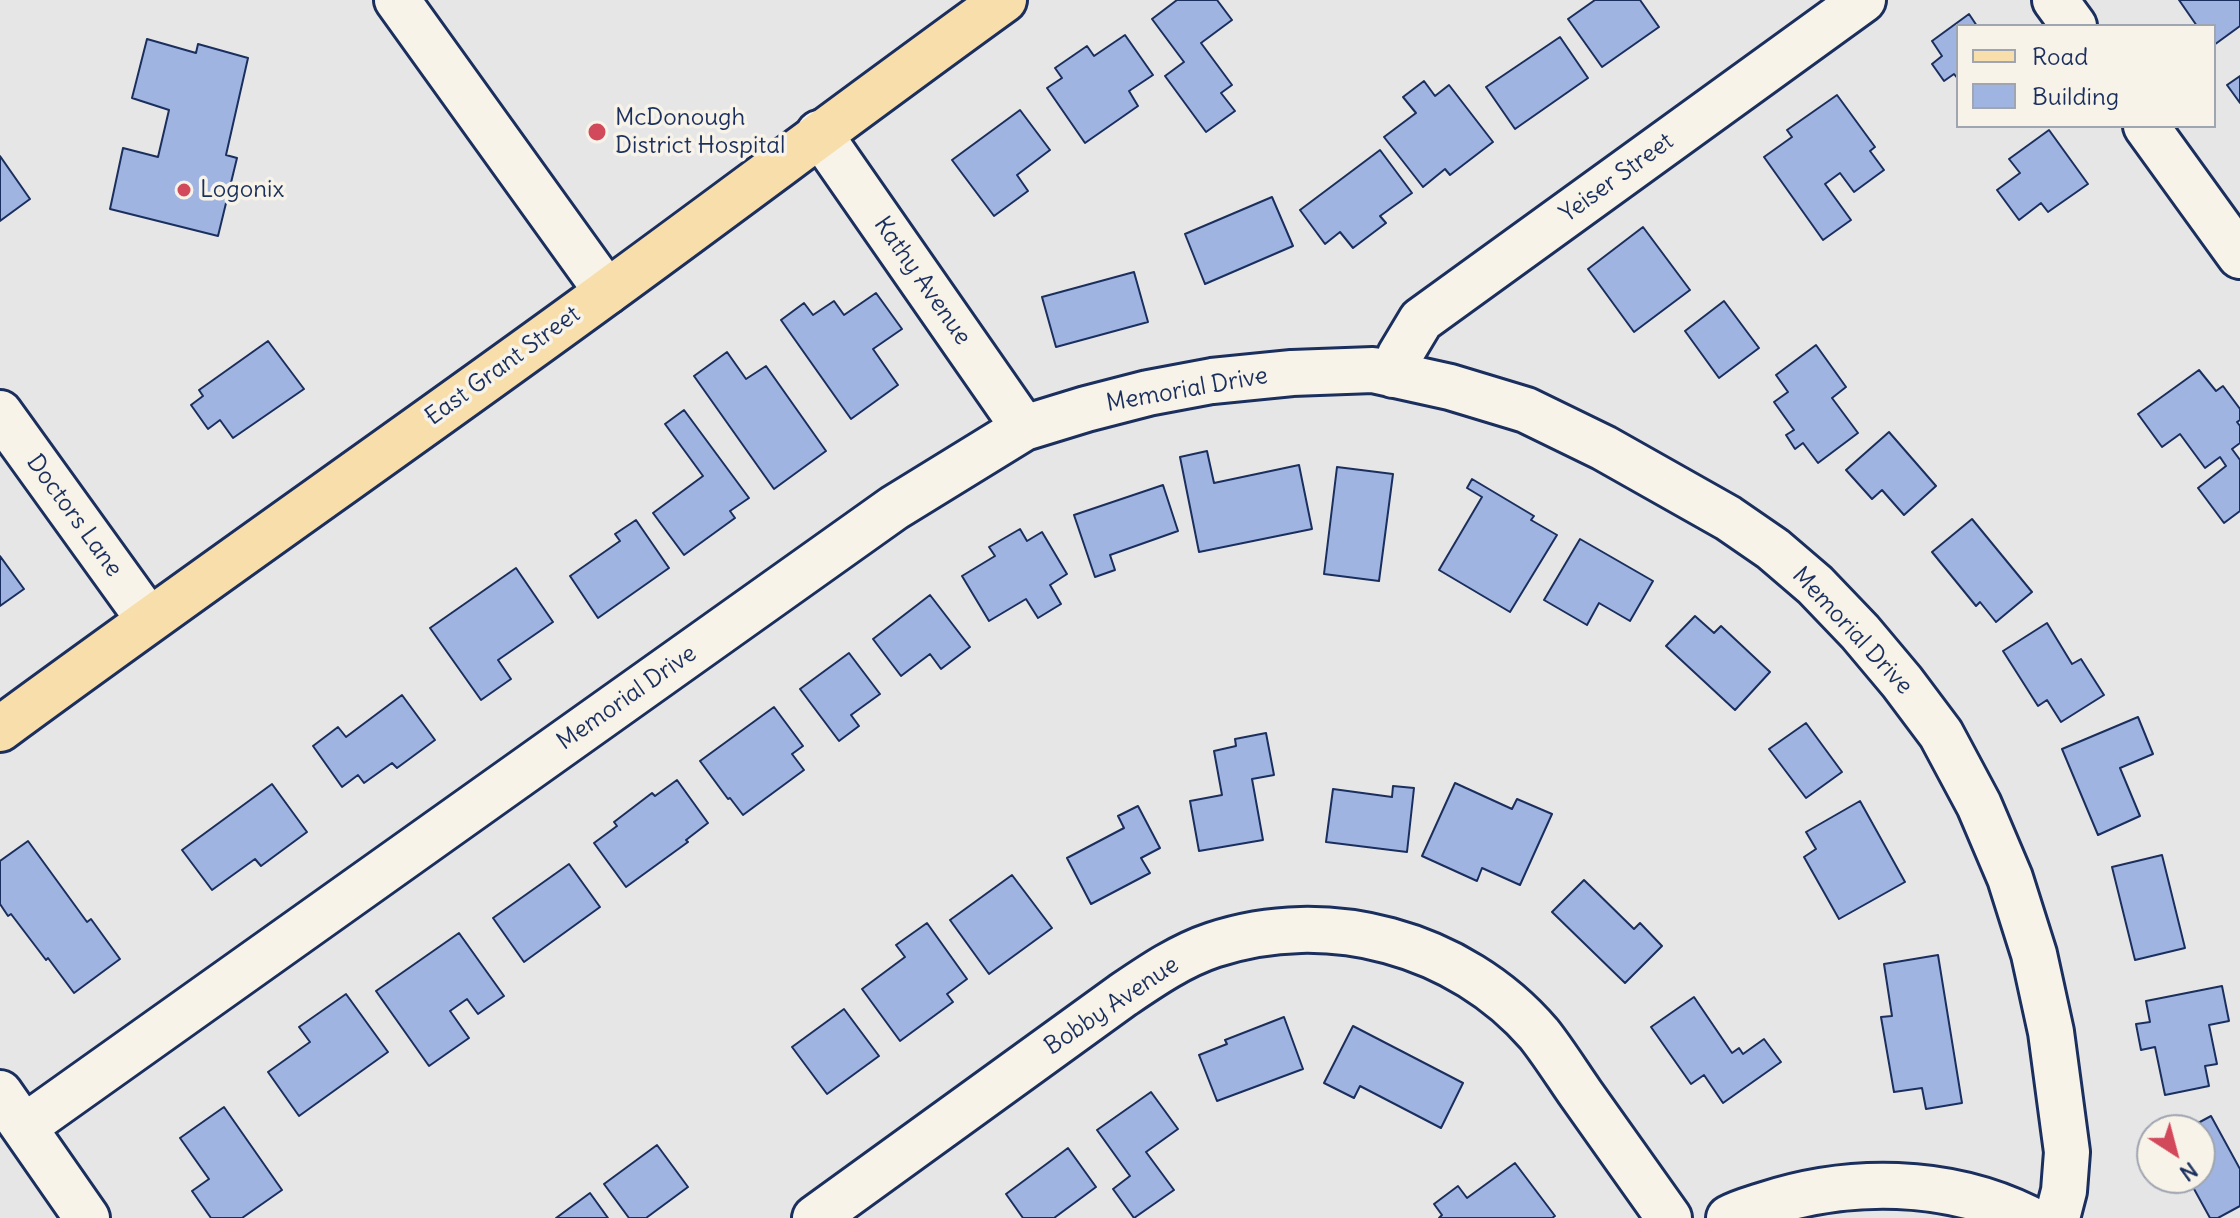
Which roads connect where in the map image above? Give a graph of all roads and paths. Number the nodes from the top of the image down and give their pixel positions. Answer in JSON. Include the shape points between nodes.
{"nodes":[{"id":1,"x":397,"y":0,"type":"edge"},
{"id":2,"x":1004,"y":0,"type":"edge"},
{"id":3,"x":1863,"y":0,"type":"edge"},
{"id":4,"x":2055,"y":0,"type":"edge"},
{"id":5,"x":2073,"y":24,"type":"edge"},
{"id":6,"x":2147,"y":128,"type":"edge"},
{"id":7,"x":819,"y":133,"type":"junction"},
{"id":8,"x":2240,"y":256,"type":"edge"},
{"id":9,"x":607,"y":292,"type":"junction"},
{"id":10,"x":1393,"y":375,"type":"junction"},
{"id":11,"x":0,"y":413,"type":"edge"},
{"id":12,"x":1024,"y":428,"type":"junction"},
{"id":13,"x":149,"y":620,"type":"junction"},
{"id":14,"x":0,"y":729,"type":"edge"},
{"id":15,"x":12,"y":1110,"type":"edge"},
{"id":16,"x":87,"y":1218,"type":"edge"},
{"id":17,"x":815,"y":1218,"type":"edge"},
{"id":18,"x":1669,"y":1218,"type":"edge"},
{"id":19,"x":1729,"y":1218,"type":"edge"},
{"id":20,"x":2028,"y":1218,"type":"edge"},
{"id":21,"x":2057,"y":1218,"type":"edge"}],
"edges":[{"from":1,"to":9,"type":"street"},
{"from":2,"to":7,"type":"main road","name":"East Grant Street"},
{"from":3,"to":10,"type":"street","name":"Yeiser Street","via":[[1421,320]]},
{"from":4,"to":5,"type":"street"},
{"from":6,"to":8,"type":"street"},
{"from":7,"to":9,"type":"main road","name":"East Grant Street"},
{"from":7,"to":12,"type":"street","name":"Kathy Avenue"},
{"from":9,"to":13,"type":"main road","name":"East Grant Street"},
{"from":10,"to":12,"type":"street","name":"Memorial Drive","via":[[1373,370],[1212,381]]},
{"from":10,"to":21,"type":"street","name":"Memorial Drive","via":[[1526,410],[1728,518],[1815,585],[1902,682],[1941,734],[1979,805],[2034,954],[2067,1152]]},
{"from":11,"to":13,"type":"street","name":"Doctors Lane"},
{"from":12,"to":15,"type":"street","name":"Memorial Drive","via":[[894,508]]},
{"from":13,"to":14,"type":"main road","name":"East Grant Street"},
{"from":15,"to":16,"type":"street"},
{"from":17,"to":18,"type":"street","name":"Bobby Avenue","via":[[1165,966],[1212,945],[1262,933],[1313,929],[1364,934],[1413,947],[1460,969],[1502,998],[1539,1035]]},
{"from":19,"to":20,"type":"street","via":[[1789,1197],[1901,1185],[1957,1194]]}]}
